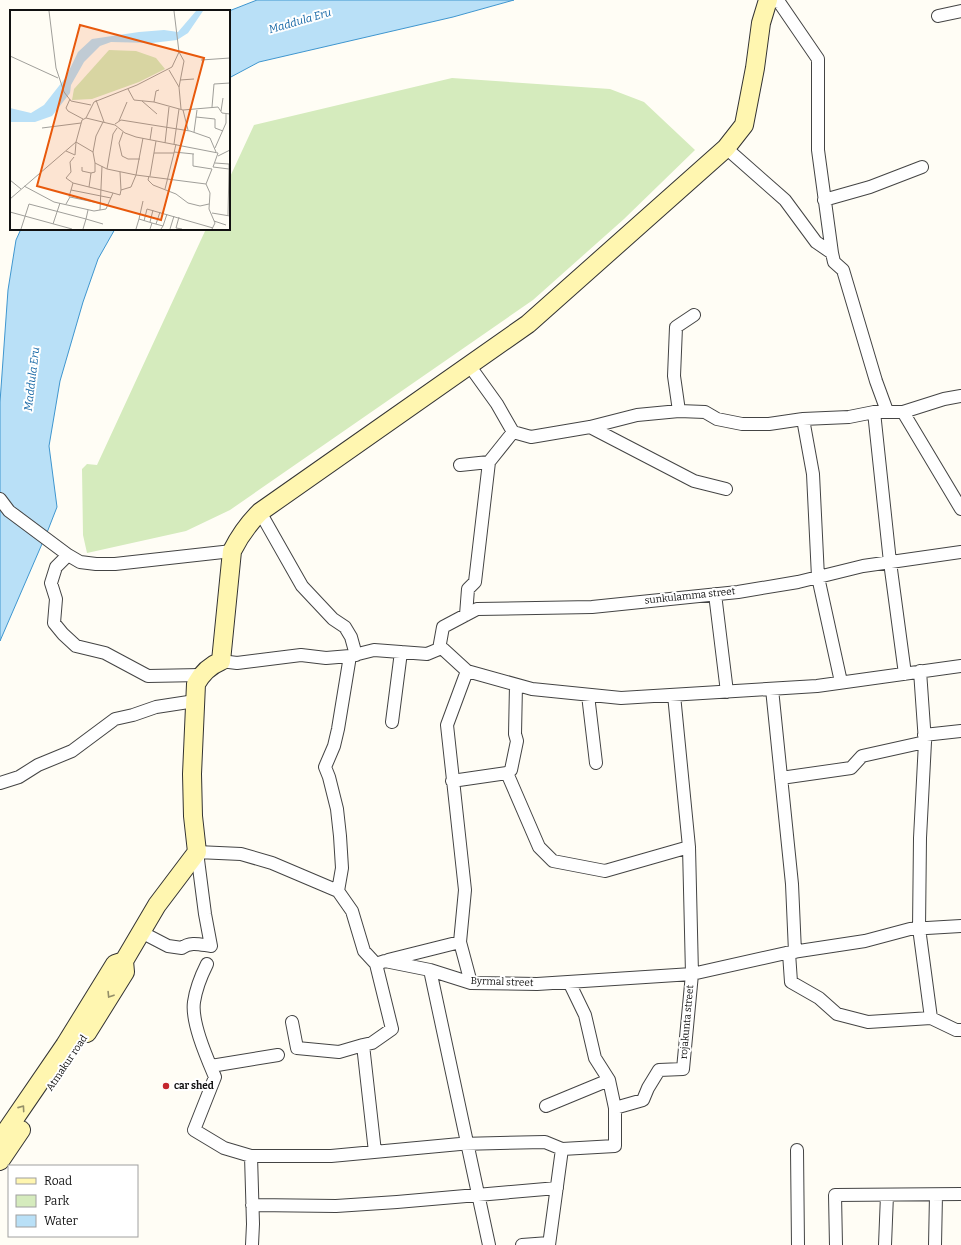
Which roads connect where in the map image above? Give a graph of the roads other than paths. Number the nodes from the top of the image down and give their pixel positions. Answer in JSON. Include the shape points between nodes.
{"nodes":[{"id":1,"x":768,"y":0,"type":"edge"},
{"id":2,"x":961,"y":12,"type":"edge"},
{"id":3,"x":938,"y":16,"type":"dead end"},
{"id":4,"x":726,"y":148,"type":"junction"},
{"id":5,"x":922,"y":167,"type":"dead end"},
{"id":6,"x":824,"y":200,"type":"junction"},
{"id":7,"x":832,"y":253,"type":"junction"},
{"id":8,"x":694,"y":315,"type":"dead end"},
{"id":9,"x":469,"y":365,"type":"junction"},
{"id":10,"x":961,"y":396,"type":"edge"},
{"id":11,"x":679,"y":411,"type":"junction"},
{"id":12,"x":887,"y":411,"type":"junction"},
{"id":13,"x":874,"y":412,"type":"junction"},
{"id":14,"x":903,"y":412,"type":"junction"},
{"id":15,"x":803,"y":419,"type":"junction"},
{"id":16,"x":590,"y":427,"type":"junction"},
{"id":17,"x":514,"y":432,"type":"junction"},
{"id":18,"x":489,"y":462,"type":"junction"},
{"id":19,"x":460,"y":465,"type":"dead end"},
{"id":20,"x":726,"y":489,"type":"dead end"},
{"id":21,"x":0,"y":499,"type":"edge"},
{"id":22,"x":961,"y":508,"type":"edge"},
{"id":23,"x":260,"y":512,"type":"junction"},
{"id":24,"x":232,"y":551,"type":"junction"},
{"id":25,"x":961,"y":552,"type":"edge"},
{"id":26,"x":68,"y":554,"type":"junction"},
{"id":27,"x":890,"y":562,"type":"junction"},
{"id":28,"x":818,"y":577,"type":"junction"},
{"id":29,"x":715,"y":594,"type":"junction"},
{"id":30,"x":466,"y":615,"type":"junction"},
{"id":31,"x":439,"y":649,"type":"junction"},
{"id":32,"x":401,"y":652,"type":"junction"},
{"id":33,"x":353,"y":656,"type":"junction"},
{"id":34,"x":221,"y":662,"type":"junction"},
{"id":35,"x":961,"y":666,"type":"edge"},
{"id":36,"x":467,"y":671,"type":"junction"},
{"id":37,"x":920,"y":672,"type":"junction"},
{"id":38,"x":905,"y":674,"type":"junction"},
{"id":39,"x":201,"y":675,"type":"junction"},
{"id":40,"x":842,"y":682,"type":"junction"},
{"id":41,"x":516,"y":685,"type":"junction"},
{"id":42,"x":772,"y":689,"type":"junction"},
{"id":43,"x":727,"y":692,"type":"junction"},
{"id":44,"x":588,"y":695,"type":"junction"},
{"id":45,"x":674,"y":695,"type":"junction"},
{"id":46,"x":195,"y":701,"type":"junction"},
{"id":47,"x":392,"y":722,"type":"dead end"},
{"id":48,"x":961,"y":732,"type":"edge"},
{"id":49,"x":925,"y":739,"type":"junction"},
{"id":50,"x":596,"y":763,"type":"dead end"},
{"id":51,"x":507,"y":773,"type":"junction"},
{"id":52,"x":781,"y":778,"type":"junction"},
{"id":53,"x":452,"y":781,"type":"junction"},
{"id":54,"x":0,"y":783,"type":"edge"},
{"id":55,"x":689,"y":847,"type":"junction"},
{"id":56,"x":197,"y":852,"type":"junction"},
{"id":57,"x":338,"y":891,"type":"junction"},
{"id":58,"x":961,"y":926,"type":"edge"},
{"id":59,"x":919,"y":928,"type":"junction"},
{"id":60,"x":141,"y":932,"type":"junction"},
{"id":61,"x":460,"y":942,"type":"junction"},
{"id":62,"x":792,"y":952,"type":"junction"},
{"id":63,"x":124,"y":961,"type":"junction"},
{"id":64,"x":380,"y":962,"type":"junction"},
{"id":65,"x":207,"y":964,"type":"dead end"},
{"id":66,"x":430,"y":970,"type":"junction"},
{"id":67,"x":692,"y":974,"type":"junction"},
{"id":68,"x":569,"y":982,"type":"junction"},
{"id":69,"x":471,"y":983,"type":"junction"},
{"id":70,"x":931,"y":1018,"type":"junction"},
{"id":71,"x":292,"y":1022,"type":"dead end"},
{"id":72,"x":961,"y":1030,"type":"edge"},
{"id":73,"x":363,"y":1045,"type":"junction"},
{"id":74,"x":278,"y":1055,"type":"dead end"},
{"id":75,"x":210,"y":1066,"type":"junction"},
{"id":76,"x":609,"y":1080,"type":"junction"},
{"id":77,"x":546,"y":1106,"type":"dead end"},
{"id":78,"x":615,"y":1108,"type":"junction"},
{"id":79,"x":0,"y":1140,"type":"edge"},
{"id":80,"x":467,"y":1143,"type":"junction"},
{"id":81,"x":562,"y":1149,"type":"junction"},
{"id":82,"x":797,"y":1150,"type":"dead end"},
{"id":83,"x":376,"y":1152,"type":"junction"},
{"id":84,"x":251,"y":1156,"type":"junction"},
{"id":85,"x":0,"y":1161,"type":"edge"},
{"id":86,"x":557,"y":1188,"type":"junction"},
{"id":87,"x":961,"y":1194,"type":"edge"},
{"id":88,"x":479,"y":1195,"type":"junction"},
{"id":89,"x":887,"y":1195,"type":"junction"},
{"id":90,"x":936,"y":1195,"type":"junction"},
{"id":91,"x":252,"y":1206,"type":"junction"},
{"id":92,"x":549,"y":1244,"type":"edge"},
{"id":93,"x":252,"y":1245,"type":"edge"},
{"id":94,"x":490,"y":1245,"type":"edge"},
{"id":95,"x":522,"y":1245,"type":"edge"},
{"id":96,"x":798,"y":1245,"type":"edge"},
{"id":97,"x":836,"y":1245,"type":"edge"},
{"id":98,"x":885,"y":1245,"type":"edge"},
{"id":99,"x":935,"y":1245,"type":"edge"}],
"edges":[{"from":1,"to":4,"type":"main road","via":[[761,23],[744,125]]},
{"from":1,"to":6,"type":"street","via":[[779,2],[818,59],[818,150]]},
{"from":2,"to":3,"type":"street"},
{"from":4,"to":7,"type":"street","via":[[785,200],[816,242]]},
{"from":4,"to":9,"type":"main road","via":[[528,324]]},
{"from":5,"to":6,"type":"street","via":[[870,187]]},
{"from":6,"to":7,"type":"street"},
{"from":7,"to":12,"type":"street","via":[[834,262],[843,270]]},
{"from":8,"to":11,"type":"street","via":[[676,328],[674,376]]},
{"from":9,"to":17,"type":"street"},
{"from":9,"to":23,"type":"main road"},
{"from":10,"to":14,"type":"street"},
{"from":11,"to":15,"type":"street","via":[[705,412],[717,419],[742,424],[769,424]]},
{"from":11,"to":16,"type":"street","via":[[637,415]]},
{"from":12,"to":13,"type":"street"},
{"from":12,"to":14,"type":"street"},
{"from":13,"to":15,"type":"street"},
{"from":13,"to":27,"type":"street"},
{"from":14,"to":22,"type":"street"},
{"from":15,"to":28,"type":"street","via":[[813,474]]},
{"from":16,"to":17,"type":"street","via":[[531,437]]},
{"from":16,"to":20,"type":"street","via":[[694,481]]},
{"from":17,"to":18,"type":"street"},
{"from":18,"to":19,"type":"street"},
{"from":18,"to":30,"type":"street","via":[[475,582],[468,589]]},
{"from":21,"to":26,"type":"street","via":[[9,511]]},
{"from":23,"to":24,"type":"main road","via":[[244,530]]},
{"from":23,"to":33,"type":"street","via":[[302,586],[333,619],[345,627],[351,637]]},
{"from":24,"to":26,"type":"street","via":[[115,564],[80,562]]},
{"from":24,"to":34,"type":"main road"},
{"from":25,"to":27,"type":"street","name":"sunkulamma street"},
{"from":26,"to":39,"type":"street","via":[[56,567],[50,582],[56,599],[54,623],[62,634],[76,646],[105,653],[148,676]]},
{"from":27,"to":28,"type":"street","name":"sunkulamma street"},
{"from":27,"to":38,"type":"street"},
{"from":28,"to":29,"type":"street","name":"sunkulamma street"},
{"from":28,"to":40,"type":"street"},
{"from":29,"to":30,"type":"street","name":"sunkulamma street","via":[[592,607],[477,609]]},
{"from":29,"to":43,"type":"street"},
{"from":30,"to":31,"type":"street","name":"sunkulamma street","via":[[443,627]]},
{"from":31,"to":32,"type":"street","via":[[427,654]]},
{"from":31,"to":36,"type":"street","via":[[443,649]]},
{"from":32,"to":33,"type":"street","via":[[374,650]]},
{"from":32,"to":47,"type":"street"},
{"from":33,"to":34,"type":"street","via":[[326,658],[301,655],[237,663]]},
{"from":33,"to":57,"type":"street","via":[[334,746],[325,767],[337,809],[340,836],[342,868]]},
{"from":34,"to":39,"type":"main road","via":[[209,667]]},
{"from":35,"to":37,"type":"street"},
{"from":36,"to":41,"type":"street"},
{"from":36,"to":53,"type":"street","via":[[447,726]]},
{"from":37,"to":38,"type":"street"},
{"from":37,"to":49,"type":"street"},
{"from":38,"to":40,"type":"street"},
{"from":39,"to":46,"type":"main road","via":[[196,684]]},
{"from":40,"to":42,"type":"street"},
{"from":41,"to":44,"type":"street"},
{"from":41,"to":51,"type":"street","via":[[517,741],[511,770]]},
{"from":42,"to":43,"type":"street"},
{"from":42,"to":52,"type":"street"},
{"from":43,"to":45,"type":"street"},
{"from":44,"to":45,"type":"street","via":[[620,698]]},
{"from":44,"to":50,"type":"street"},
{"from":45,"to":55,"type":"street"},
{"from":46,"to":54,"type":"street","via":[[156,707],[115,719],[72,751],[38,765],[19,777]]},
{"from":46,"to":56,"type":"main road","via":[[192,774]]},
{"from":48,"to":49,"type":"street"},
{"from":49,"to":52,"type":"street","via":[[862,756],[851,768]]},
{"from":49,"to":59,"type":"street"},
{"from":51,"to":53,"type":"street"},
{"from":51,"to":55,"type":"street","via":[[539,847],[553,861],[605,871]]},
{"from":52,"to":62,"type":"street","via":[[792,884]]},
{"from":53,"to":61,"type":"street","via":[[464,890]]},
{"from":55,"to":67,"type":"street"},
{"from":56,"to":57,"type":"street","via":[[241,854],[272,863]]},
{"from":56,"to":60,"type":"main road","via":[[157,905]]},
{"from":56,"to":60,"type":"street","via":[[211,946],[168,946]]},
{"from":57,"to":64,"type":"street","via":[[352,911],[364,951]]},
{"from":58,"to":59,"type":"street","name":"rojakunta street"},
{"from":59,"to":62,"type":"street","name":"rojakunta street","via":[[865,941]]},
{"from":59,"to":70,"type":"street"},
{"from":60,"to":63,"type":"main road"},
{"from":61,"to":64,"type":"street"},
{"from":61,"to":69,"type":"street"},
{"from":62,"to":67,"type":"street","name":"rojakunta street"},
{"from":62,"to":70,"type":"street","via":[[791,982],[819,998],[837,1014],[868,1022]]},
{"from":79,"to":63,"type":"main road","one_way":true,"via":[[65,1045],[115,964]]},
{"from":63,"to":85,"type":"main road","name":"Atmakur road","one_way":true,"via":[[125,972]]},
{"from":64,"to":66,"type":"street","name":"Byrmal street"},
{"from":64,"to":73,"type":"street","via":[[392,1029],[372,1043]]},
{"from":65,"to":75,"type":"street","via":[[197,986],[194,1004],[196,1021]]},
{"from":66,"to":69,"type":"street","name":"Byrmal street"},
{"from":66,"to":80,"type":"street"},
{"from":67,"to":68,"type":"street","name":"Byrmal street"},
{"from":67,"to":78,"type":"street","name":"rojakunta street","via":[[683,1069],[659,1070],[643,1100]]},
{"from":68,"to":69,"type":"street","name":"Byrmal street"},
{"from":68,"to":76,"type":"street","via":[[585,1015],[595,1058]]},
{"from":70,"to":72,"type":"street"},
{"from":71,"to":73,"type":"street","via":[[296,1048],[339,1052]]},
{"from":73,"to":83,"type":"street"},
{"from":74,"to":75,"type":"street"},
{"from":75,"to":84,"type":"street","via":[[215,1077],[194,1130],[224,1148]]},
{"from":76,"to":77,"type":"street"},
{"from":76,"to":78,"type":"street"},
{"from":78,"to":81,"type":"street","via":[[615,1146]]},
{"from":80,"to":81,"type":"street","via":[[545,1142]]},
{"from":80,"to":83,"type":"street"},
{"from":80,"to":88,"type":"street"},
{"from":81,"to":86,"type":"street"},
{"from":82,"to":96,"type":"street"},
{"from":83,"to":84,"type":"street","via":[[331,1156]]},
{"from":84,"to":91,"type":"street"},
{"from":86,"to":88,"type":"street"},
{"from":86,"to":92,"type":"street"},
{"from":87,"to":90,"type":"street"},
{"from":88,"to":91,"type":"street","via":[[336,1206]]},
{"from":88,"to":94,"type":"street"},
{"from":89,"to":90,"type":"street"},
{"from":89,"to":97,"type":"street","via":[[836,1195]]},
{"from":89,"to":98,"type":"street"},
{"from":90,"to":99,"type":"street"},
{"from":91,"to":93,"type":"street"},
{"from":92,"to":95,"type":"street"}]}
